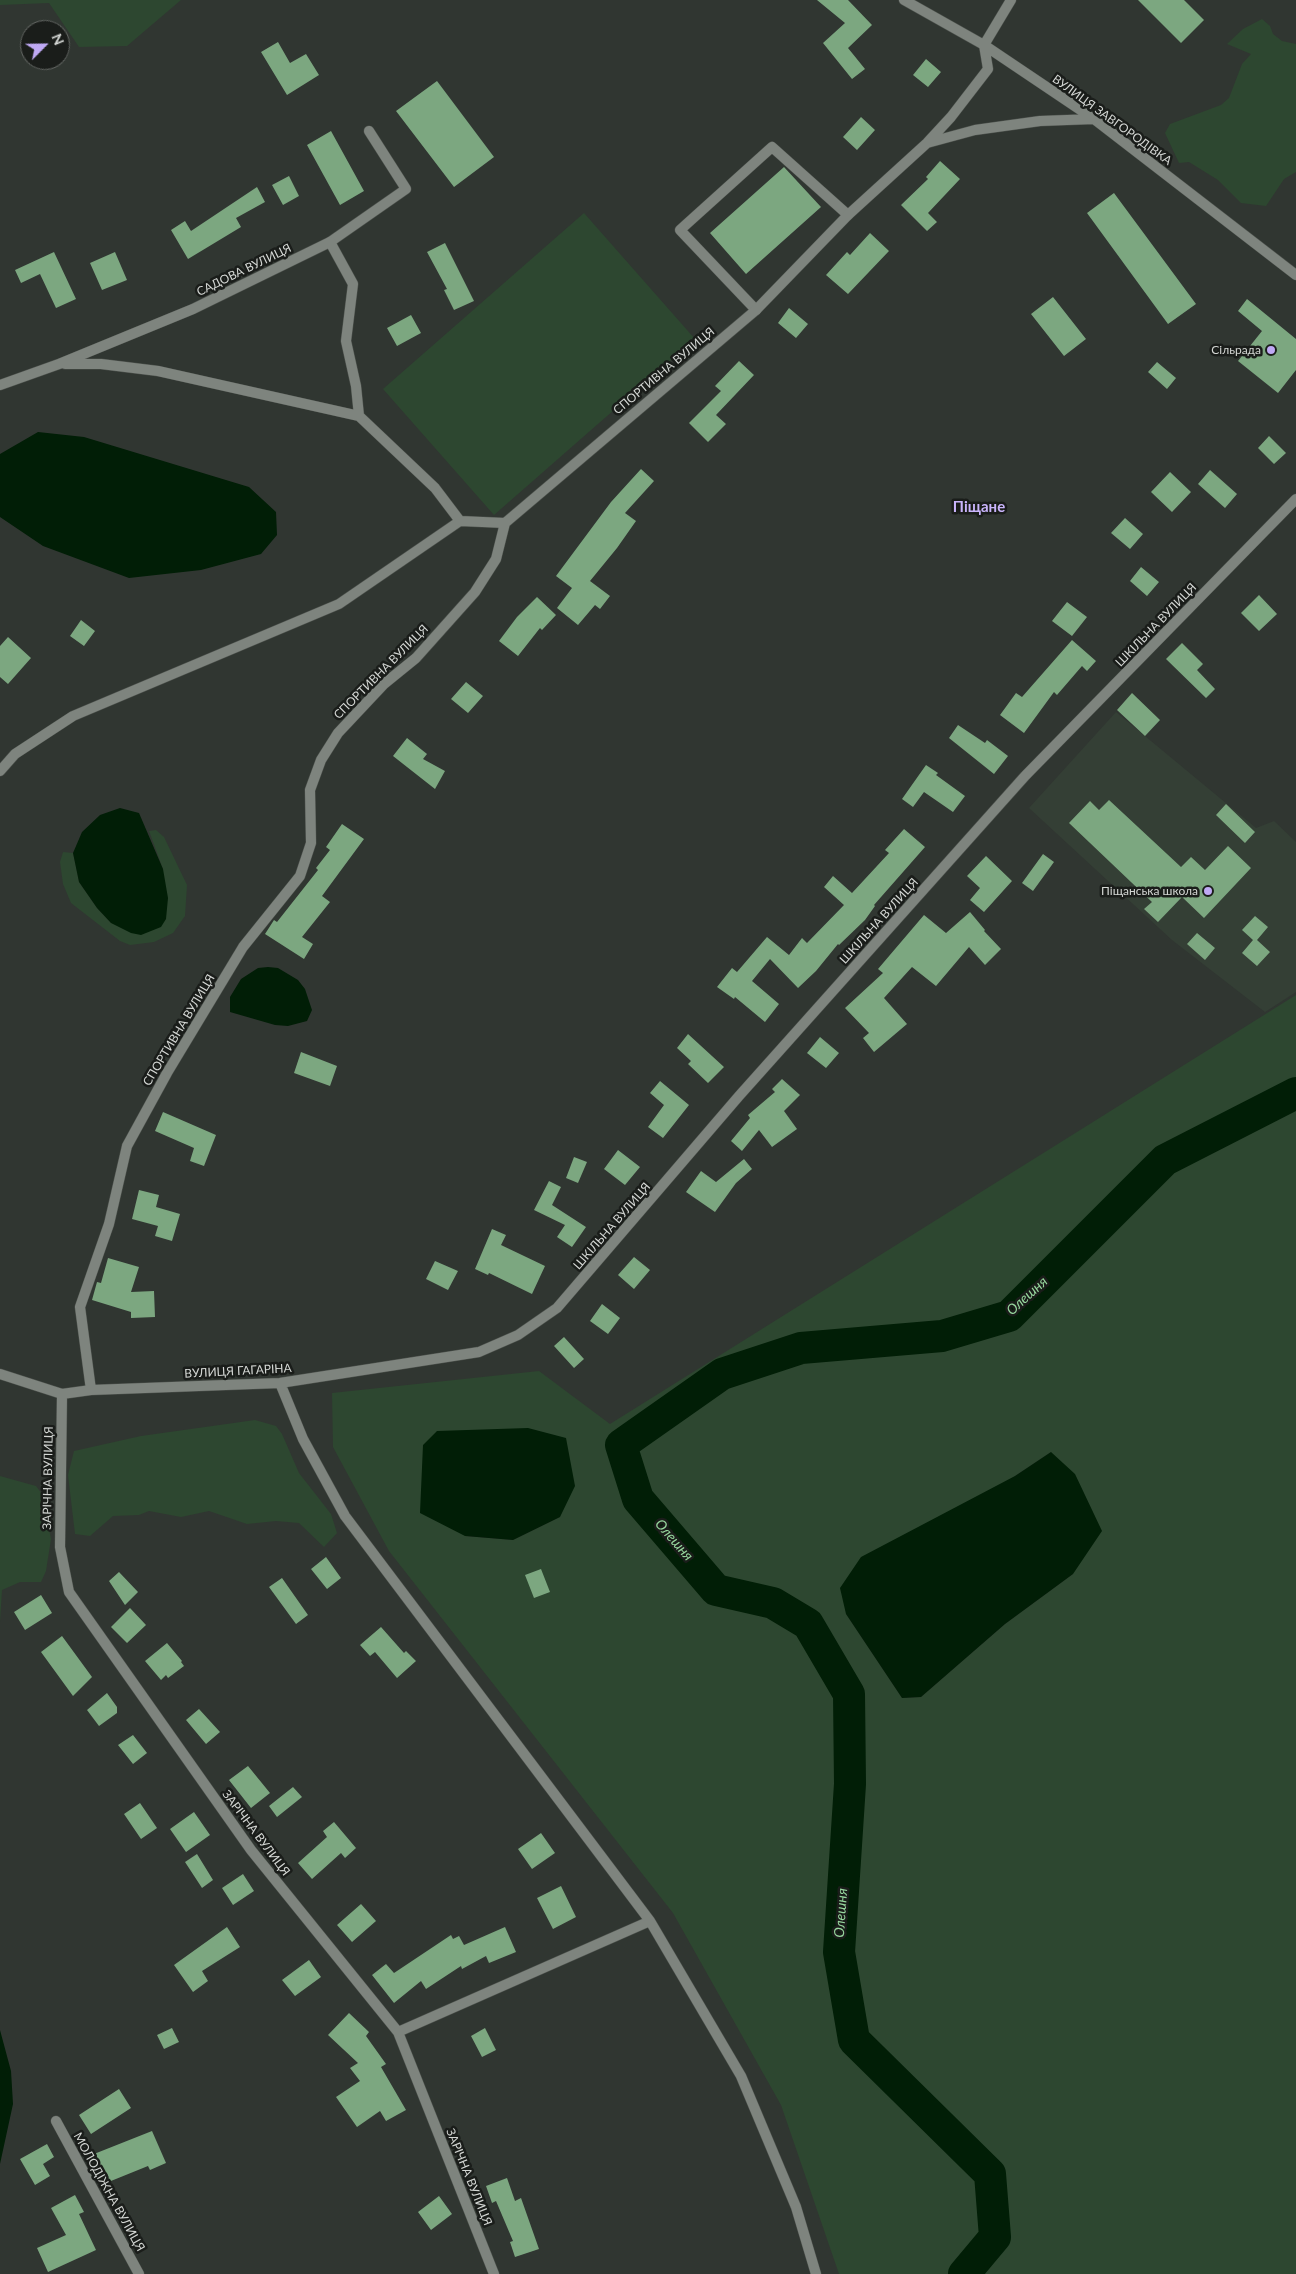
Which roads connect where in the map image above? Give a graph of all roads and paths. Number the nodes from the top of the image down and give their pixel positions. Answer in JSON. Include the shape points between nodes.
{"nodes":[{"id":1,"x":1011,"y":0,"type":"edge"},
{"id":2,"x":911,"y":2,"type":"edge"},
{"id":3,"x":984,"y":45,"type":"junction"},
{"id":4,"x":1094,"y":119,"type":"junction"},
{"id":5,"x":369,"y":131,"type":"dead end"},
{"id":6,"x":926,"y":143,"type":"junction"},
{"id":7,"x":848,"y":214,"type":"junction"},
{"id":8,"x":330,"y":242,"type":"junction"},
{"id":9,"x":1296,"y":276,"type":"edge"},
{"id":10,"x":756,"y":310,"type":"junction"},
{"id":11,"x":59,"y":364,"type":"junction"},
{"id":12,"x":0,"y":384,"type":"edge"},
{"id":13,"x":359,"y":416,"type":"junction"},
{"id":14,"x":1296,"y":499,"type":"edge"},
{"id":15,"x":460,"y":521,"type":"junction"},
{"id":16,"x":505,"y":523,"type":"junction"},
{"id":17,"x":0,"y":771,"type":"edge"},
{"id":18,"x":479,"y":1352,"type":"joint"},
{"id":19,"x":0,"y":1374,"type":"edge"},
{"id":20,"x":280,"y":1383,"type":"junction"},
{"id":21,"x":91,"y":1390,"type":"junction"},
{"id":22,"x":62,"y":1394,"type":"junction"},
{"id":23,"x":650,"y":1922,"type":"junction"},
{"id":24,"x":398,"y":2032,"type":"junction"},
{"id":25,"x":56,"y":2122,"type":"dead end"},
{"id":26,"x":139,"y":2274,"type":"edge"},
{"id":27,"x":494,"y":2274,"type":"edge"},
{"id":28,"x":816,"y":2274,"type":"edge"}],
"edges":[{"from":1,"to":3,"type":"street"},
{"from":2,"to":3,"type":"street","name":"ВУЛИЦЯ ЗАВГОРОДІВКА"},
{"from":3,"to":4,"type":"street","name":"ВУЛИЦЯ ЗАВГОРОДІВКА"},
{"from":3,"to":6,"type":"street","name":"СПОРТИВНА ВУЛИЦЯ","via":[[988,69]]},
{"from":4,"to":6,"type":"street","via":[[1040,121],[974,130]]},
{"from":4,"to":9,"type":"street","name":"ВУЛИЦЯ ЗАВГОРОДІВКА"},
{"from":5,"to":8,"type":"street","name":"САДОВА ВУЛИЦЯ","via":[[406,189]]},
{"from":6,"to":7,"type":"street","name":"СПОРТИВНА ВУЛИЦЯ"},
{"from":7,"to":10,"type":"street","name":"СПОРТИВНА ВУЛИЦЯ"},
{"from":7,"to":10,"type":"street","via":[[772,147],[680,230]]},
{"from":8,"to":11,"type":"street","name":"САДОВА ВУЛИЦЯ","via":[[193,309]]},
{"from":8,"to":13,"type":"street","via":[[353,284],[346,341]]},
{"from":10,"to":16,"type":"street","name":"СПОРТИВНА ВУЛИЦЯ"},
{"from":11,"to":12,"type":"street","name":"САДОВА ВУЛИЦЯ"},
{"from":11,"to":13,"type":"street","via":[[101,364],[158,371]]},
{"from":13,"to":15,"type":"street","via":[[435,488]]},
{"from":14,"to":18,"type":"street","name":"ШКІЛЬНА ВУЛИЦЯ","via":[[1026,776],[739,1096],[557,1308],[518,1335]]},
{"from":15,"to":16,"type":"street"},
{"from":15,"to":17,"type":"street","via":[[339,604],[73,716],[15,754]]},
{"from":16,"to":21,"type":"street","name":"СПОРТИВНА ВУЛИЦЯ","via":[[496,560],[475,592],[416,658],[384,684],[338,732],[321,760],[310,790],[311,843],[300,876],[243,947],[127,1146],[109,1224],[80,1307]]},
{"from":18,"to":20,"type":"street","name":"ВУЛИЦЯ ГАГАРІНА"},
{"from":19,"to":22,"type":"street","name":"ВУЛИЦЯ ГАГАРІНА"},
{"from":20,"to":21,"type":"street","name":"ВУЛИЦЯ ГАГАРІНА"},
{"from":20,"to":23,"type":"street","via":[[303,1439],[345,1516]]},
{"from":21,"to":22,"type":"street","name":"ВУЛИЦЯ ГАГАРІНА"},
{"from":22,"to":24,"type":"street","name":"ЗАРІЧНА ВУЛИЦЯ","via":[[60,1547],[69,1592],[251,1850]]},
{"from":23,"to":24,"type":"street"},
{"from":23,"to":28,"type":"street","via":[[741,2076],[796,2207]]},
{"from":24,"to":27,"type":"street","name":"ЗАРІЧНА ВУЛИЦЯ"},
{"from":25,"to":26,"type":"street","name":"МОЛОДІЖНА ВУЛИЦЯ"}]}
